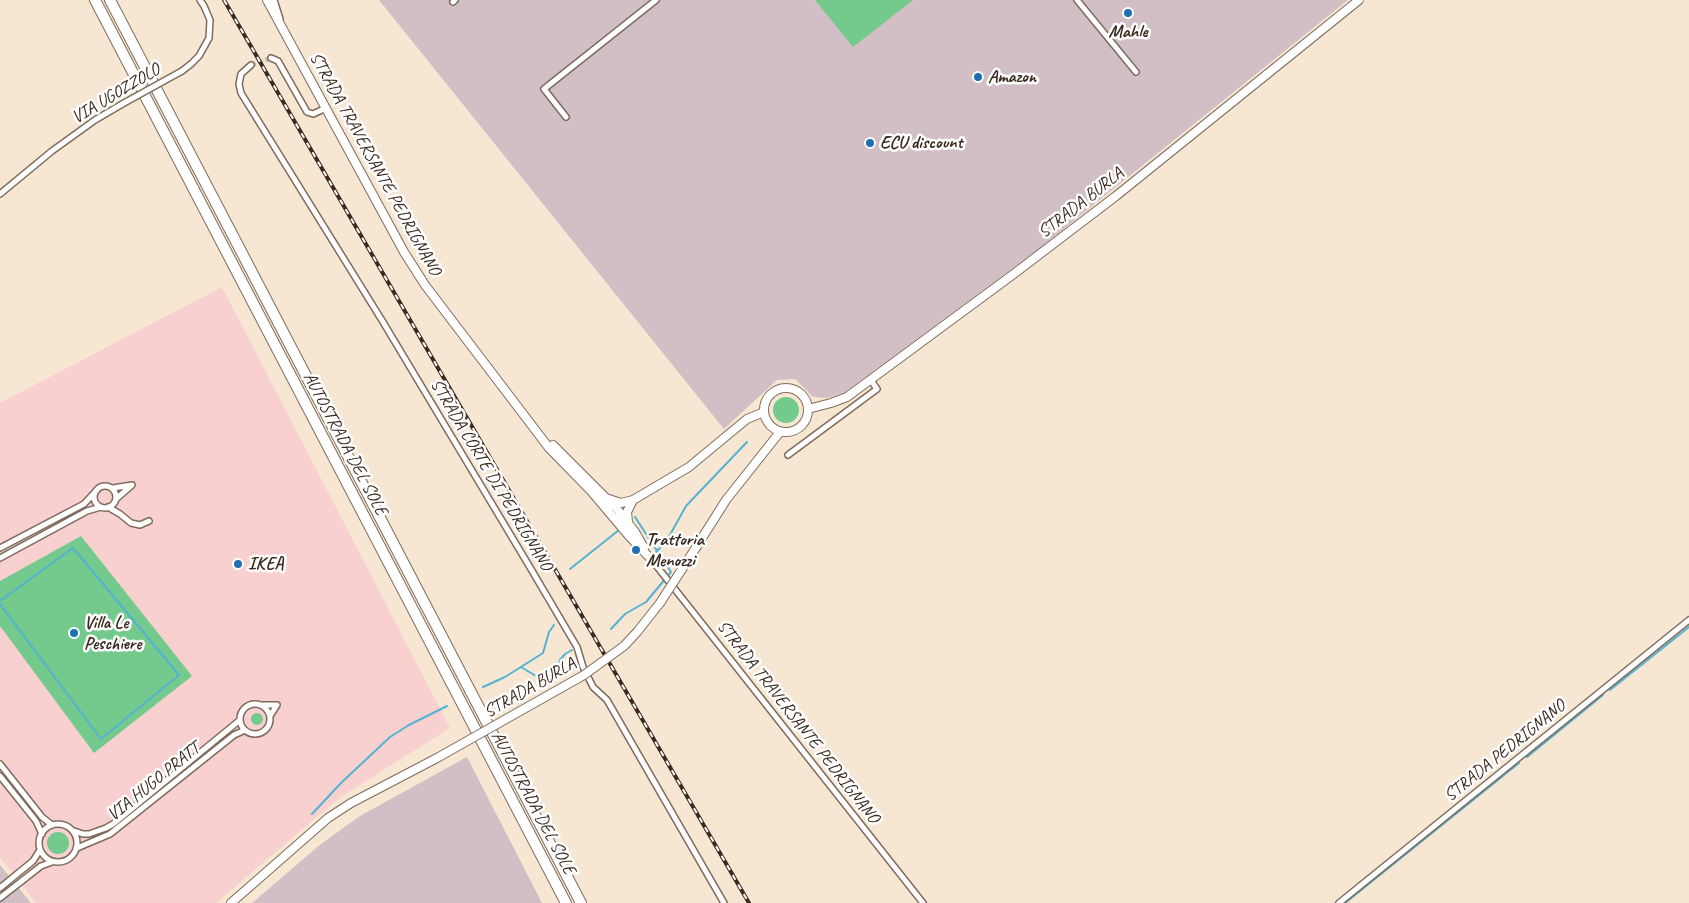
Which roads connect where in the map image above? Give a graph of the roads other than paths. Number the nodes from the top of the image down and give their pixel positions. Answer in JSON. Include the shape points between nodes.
{"nodes":[{"id":1,"x":95,"y":0,"type":"edge"},
{"id":2,"x":110,"y":0,"type":"edge"},
{"id":3,"x":200,"y":0,"type":"edge"},
{"id":4,"x":267,"y":0,"type":"edge"},
{"id":5,"x":274,"y":0,"type":"edge"},
{"id":6,"x":656,"y":0,"type":"edge"},
{"id":7,"x":1077,"y":0,"type":"edge"},
{"id":8,"x":1359,"y":0,"type":"edge"},
{"id":9,"x":285,"y":33,"type":"junction"},
{"id":10,"x":271,"y":58,"type":"dead end"},
{"id":11,"x":251,"y":65,"type":"tunnel mouth"},
{"id":12,"x":1136,"y":72,"type":"dead end"},
{"id":13,"x":326,"y":108,"type":"junction"},
{"id":14,"x":566,"y":117,"type":"dead end"},
{"id":15,"x":0,"y":194,"type":"edge"},
{"id":16,"x":870,"y":379,"type":"junction"},
{"id":17,"x":808,"y":409,"type":"junction"},
{"id":18,"x":764,"y":412,"type":"junction"},
{"id":19,"x":538,"y":432,"type":"junction"},
{"id":20,"x":780,"y":432,"type":"junction"},
{"id":21,"x":788,"y":455,"type":"dead end"},
{"id":22,"x":570,"y":470,"type":"junction"},
{"id":23,"x":112,"y":488,"type":"junction"},
{"id":24,"x":96,"y":490,"type":"junction"},
{"id":25,"x":116,"y":500,"type":"junction"},
{"id":26,"x":633,"y":500,"type":"junction"},
{"id":27,"x":101,"y":506,"type":"junction"},
{"id":28,"x":619,"y":506,"type":"junction"},
{"id":29,"x":108,"y":507,"type":"junction"},
{"id":30,"x":120,"y":514,"type":"junction"},
{"id":31,"x":149,"y":522,"type":"dead end"},
{"id":32,"x":617,"y":522,"type":"junction"},
{"id":33,"x":628,"y":523,"type":"junction"},
{"id":34,"x":0,"y":548,"type":"edge"},
{"id":35,"x":0,"y":558,"type":"edge"},
{"id":36,"x":651,"y":559,"type":"junction"},
{"id":37,"x":1689,"y":620,"type":"edge"},
{"id":38,"x":262,"y":705,"type":"junction"},
{"id":39,"x":270,"y":716,"type":"junction"},
{"id":40,"x":240,"y":720,"type":"junction"},
{"id":41,"x":245,"y":730,"type":"junction"},
{"id":42,"x":0,"y":764,"type":"edge"},
{"id":43,"x":0,"y":776,"type":"edge"},
{"id":44,"x":52,"y":825,"type":"junction"},
{"id":45,"x":74,"y":831,"type":"junction"},
{"id":46,"x":42,"y":834,"type":"junction"},
{"id":47,"x":77,"y":848,"type":"junction"},
{"id":48,"x":40,"y":850,"type":"junction"},
{"id":49,"x":53,"y":862,"type":"junction"},
{"id":50,"x":0,"y":888,"type":"edge"},
{"id":51,"x":0,"y":898,"type":"edge"},
{"id":52,"x":231,"y":903,"type":"edge"},
{"id":53,"x":566,"y":903,"type":"edge"},
{"id":54,"x":581,"y":903,"type":"edge"},
{"id":55,"x":724,"y":903,"type":"edge"},
{"id":56,"x":923,"y":903,"type":"edge"},
{"id":57,"x":1339,"y":903,"type":"edge"}],
"edges":[{"from":1,"to":53,"type":"highway","name":"AUTOSTRADA DEL SOLE"},
{"from":2,"to":54,"type":"highway","name":"AUTOSTRADA DEL SOLE"},
{"from":3,"to":15,"type":"street","name":"VIA UGOZZOLO","bridge":true,"via":[[210,20],[209,38],[199,56],[182,71],[89,124]]},
{"from":4,"to":9,"type":"main road","name":"STRADA TRAVERSANTE PEDRIGNANO"},
{"from":5,"to":9,"type":"street"},
{"from":6,"to":14,"type":"street","via":[[544,89]]},
{"from":7,"to":12,"type":"street"},
{"from":8,"to":16,"type":"main road","name":"STRADA BURLA","via":[[1016,274]]},
{"from":9,"to":13,"type":"main road","name":"STRADA TRAVERSANTE PEDRIGNANO"},
{"from":10,"to":13,"type":"street","via":[[278,61],[306,112],[313,114]]},
{"from":11,"to":55,"type":"street","name":"STRADA CORTE DI PEDRIGNANO","via":[[241,74],[241,93],[528,564],[577,647],[593,687],[607,700]]},
{"from":13,"to":19,"type":"main road","name":"STRADA TRAVERSANTE PEDRIGNANO","via":[[425,285]]},
{"from":16,"to":17,"type":"main road","name":"STRADA BURLA","via":[[847,397]]},
{"from":16,"to":21,"type":"street","via":[[877,389]]},
{"from":17,"to":18,"type":"main road","via":[[802,394],[782,388],[767,398]]},
{"from":17,"to":20,"type":"main road","via":[[800,427],[791,432]]},
{"from":18,"to":20,"type":"main road","via":[[769,425]]},
{"from":18,"to":26,"type":"main road","via":[[747,419],[689,467]]},
{"from":19,"to":22,"type":"main road","name":"STRADA TRAVERSANTE PEDRIGNANO"},
{"from":19,"to":28,"type":"main road","name":"STRADA TRAVERSANTE PEDRIGNANO","via":[[606,498]]},
{"from":20,"to":52,"type":"main road","name":"STRADA BURLA","bridge":true,"via":[[726,500],[660,604],[624,646],[584,674],[328,818]]},
{"from":22,"to":28,"type":"main road","name":"STRADA TRAVERSANTE PEDRIGNANO","via":[[589,484],[608,505]]},
{"from":22,"to":32,"type":"main road","name":"STRADA TRAVERSANTE PEDRIGNANO"},
{"from":23,"to":24,"type":"street","via":[[106,486]]},
{"from":23,"to":25,"type":"street"},
{"from":23,"to":25,"type":"street","via":[[132,484]]},
{"from":24,"to":27,"type":"street","via":[[95,500]]},
{"from":24,"to":34,"type":"street","via":[[84,504]]},
{"from":25,"to":29,"type":"street"},
{"from":25,"to":30,"type":"street"},
{"from":26,"to":28,"type":"main road","via":[[625,507]]},
{"from":26,"to":33,"type":"main road","via":[[627,512]]},
{"from":27,"to":29,"type":"street"},
{"from":27,"to":35,"type":"street"},
{"from":28,"to":32,"type":"main road"},
{"from":28,"to":33,"type":"main road","name":"STRADA TRAVERSANTE PEDRIGNANO"},
{"from":29,"to":30,"type":"street"},
{"from":30,"to":31,"type":"street","via":[[136,524]]},
{"from":32,"to":36,"type":"main road","name":"STRADA TRAVERSANTE PEDRIGNANO"},
{"from":33,"to":36,"type":"main road","name":"STRADA TRAVERSANTE PEDRIGNANO"},
{"from":36,"to":56,"type":"street","name":"STRADA TRAVERSANTE PEDRIGNANO"},
{"from":37,"to":57,"type":"street","name":"STRADA PEDRIGNANO"},
{"from":38,"to":39,"type":"street"},
{"from":38,"to":39,"type":"street","via":[[277,705]]},
{"from":38,"to":40,"type":"street","via":[[254,703],[247,706]]},
{"from":39,"to":41,"type":"street","via":[[269,726],[262,732],[253,734]]},
{"from":40,"to":41,"type":"street"},
{"from":40,"to":45,"type":"street","name":"VIA HUGO PRATT","via":[[113,824],[89,834]]},
{"from":41,"to":47,"type":"street","name":"VIA HUGO PRATT","via":[[110,834]]},
{"from":42,"to":44,"type":"street"},
{"from":43,"to":46,"type":"street","via":[[36,821]]},
{"from":44,"to":45,"type":"street","via":[[63,824]]},
{"from":44,"to":46,"type":"street"},
{"from":45,"to":47,"type":"street"},
{"from":46,"to":48,"type":"street"},
{"from":47,"to":49,"type":"street","via":[[69,860]]},
{"from":48,"to":49,"type":"street"},
{"from":48,"to":50,"type":"street","via":[[33,861]]},
{"from":49,"to":51,"type":"street","via":[[41,866]]}]}
